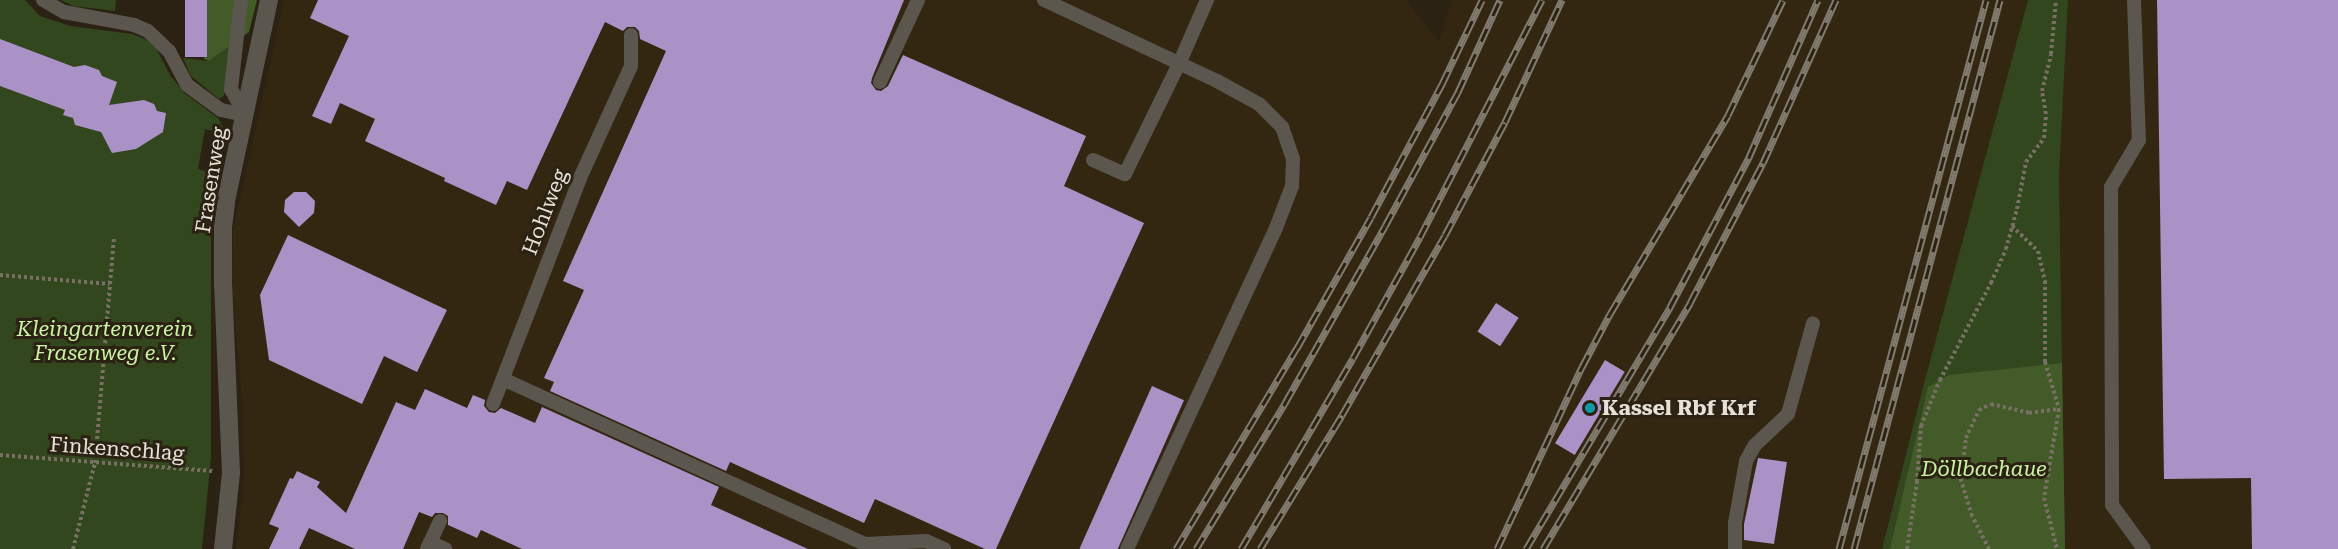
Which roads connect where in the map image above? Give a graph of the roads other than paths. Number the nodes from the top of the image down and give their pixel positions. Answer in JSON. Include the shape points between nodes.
{"nodes":[{"id":1,"x":43,"y":0,"type":"edge"},
{"id":2,"x":241,"y":0,"type":"edge"},
{"id":3,"x":269,"y":0,"type":"edge"},
{"id":4,"x":918,"y":0,"type":"edge"},
{"id":5,"x":1044,"y":0,"type":"edge"},
{"id":6,"x":1207,"y":0,"type":"edge"},
{"id":7,"x":2134,"y":0,"type":"edge"},
{"id":8,"x":631,"y":35,"type":"dead end"},
{"id":9,"x":1179,"y":64,"type":"junction"},
{"id":10,"x":880,"y":82,"type":"dead end"},
{"id":11,"x":245,"y":115,"type":"junction"},
{"id":12,"x":1093,"y":160,"type":"dead end"},
{"id":13,"x":1813,"y":323,"type":"dead end"},
{"id":14,"x":505,"y":380,"type":"junction"},
{"id":15,"x":493,"y":404,"type":"dead end"},
{"id":16,"x":440,"y":521,"type":"dead end"},
{"id":17,"x":429,"y":545,"type":"edge"},
{"id":18,"x":223,"y":549,"type":"edge"},
{"id":19,"x":445,"y":549,"type":"edge"},
{"id":20,"x":944,"y":549,"type":"edge"},
{"id":21,"x":1127,"y":549,"type":"edge"},
{"id":22,"x":1736,"y":549,"type":"edge"},
{"id":23,"x":2144,"y":549,"type":"edge"}],
"edges":[{"from":1,"to":11,"type":"lane","via":[[64,12],[148,30],[169,51],[187,85],[221,110]]},
{"from":2,"to":11,"type":"lane","via":[[231,89]]},
{"from":3,"to":11,"type":"street","name":"Frasenweg"},
{"from":4,"to":10,"type":"lane"},
{"from":5,"to":9,"type":"lane"},
{"from":6,"to":9,"type":"lane"},
{"from":7,"to":23,"type":"lane","via":[[2139,140],[2111,187],[2112,505]]},
{"from":8,"to":14,"type":"lane","name":"Hohlweg","via":[[631,66],[580,178]]},
{"from":9,"to":12,"type":"lane","via":[[1125,174]]},
{"from":9,"to":21,"type":"lane","via":[[1259,104],[1282,127],[1293,159],[1292,186]]},
{"from":11,"to":18,"type":"street","name":"Frasenweg","via":[[223,227],[231,473]]},
{"from":13,"to":22,"type":"lane","via":[[1788,414],[1755,445],[1746,460],[1735,523]]},
{"from":14,"to":15,"type":"lane","name":"Hohlweg"},
{"from":14,"to":20,"type":"lane","via":[[865,544],[926,541]]},
{"from":16,"to":17,"type":"lane"},
{"from":17,"to":19,"type":"lane"}]}
